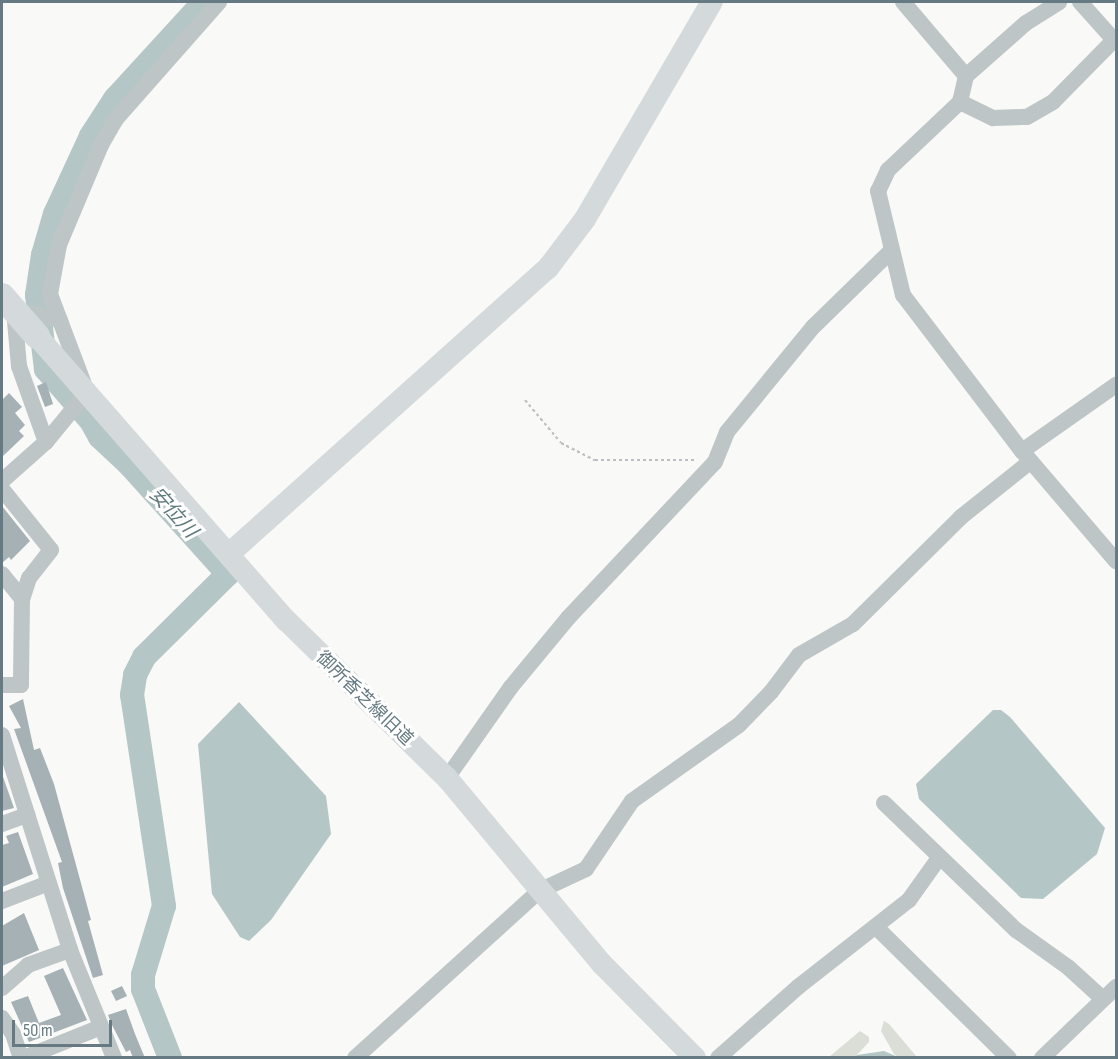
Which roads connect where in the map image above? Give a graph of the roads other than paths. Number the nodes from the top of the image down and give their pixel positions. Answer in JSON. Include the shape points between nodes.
{"nodes":[{"id":1,"x":219,"y":2,"type":"edge"},
{"id":2,"x":712,"y":2,"type":"edge"},
{"id":3,"x":903,"y":2,"type":"edge"},
{"id":4,"x":1059,"y":2,"type":"edge"},
{"id":5,"x":1080,"y":2,"type":"edge"},
{"id":6,"x":1115,"y":39,"type":"edge"},
{"id":7,"x":966,"y":76,"type":"junction"},
{"id":8,"x":960,"y":102,"type":"junction"},
{"id":9,"x":892,"y":250,"type":"junction"},
{"id":10,"x":26,"y":322,"type":"edge"},
{"id":11,"x":1116,"y":385,"type":"edge"},
{"id":12,"x":85,"y":395,"type":"junction"},
{"id":13,"x":46,"y":442,"type":"junction"},
{"id":14,"x":1026,"y":456,"type":"junction"},
{"id":15,"x":2,"y":480,"type":"edge"},
{"id":16,"x":2,"y":489,"type":"edge"},
{"id":17,"x":229,"y":554,"type":"junction"},
{"id":18,"x":1116,"y":561,"type":"edge"},
{"id":19,"x":2,"y":574,"type":"edge"},
{"id":20,"x":22,"y":599,"type":"junction"},
{"id":21,"x":2,"y":685,"type":"edge"},
{"id":22,"x":2,"y":742,"type":"edge"},
{"id":23,"x":447,"y":778,"type":"junction"},
{"id":24,"x":884,"y":803,"type":"dead end"},
{"id":25,"x":27,"y":815,"type":"junction"},
{"id":26,"x":2,"y":824,"type":"edge"},
{"id":27,"x":939,"y":858,"type":"junction"},
{"id":28,"x":48,"y":883,"type":"junction"},
{"id":29,"x":539,"y":891,"type":"junction"},
{"id":30,"x":2,"y":901,"type":"edge"},
{"id":31,"x":877,"y":928,"type":"junction"},
{"id":32,"x":70,"y":950,"type":"junction"},
{"id":33,"x":1116,"y":987,"type":"edge"},
{"id":34,"x":2,"y":988,"type":"edge"},
{"id":35,"x":1103,"y":999,"type":"junction"},
{"id":36,"x":2,"y":1018,"type":"edge"},
{"id":37,"x":100,"y":1027,"type":"junction"},
{"id":38,"x":22,"y":1058,"type":"edge"},
{"id":39,"x":114,"y":1058,"type":"edge"},
{"id":40,"x":355,"y":1058,"type":"edge"},
{"id":41,"x":695,"y":1058,"type":"edge"},
{"id":42,"x":718,"y":1058,"type":"edge"},
{"id":43,"x":1009,"y":1058,"type":"edge"},
{"id":44,"x":1042,"y":1058,"type":"edge"}],
"edges":[{"from":1,"to":10,"type":"street","via":[[134,97],[101,145],[53,264],[50,294]]},
{"from":2,"to":17,"type":"street","via":[[585,219],[555,260]]},
{"from":3,"to":7,"type":"street"},
{"from":4,"to":7,"type":"street","via":[[1026,23]]},
{"from":5,"to":6,"type":"street"},
{"from":6,"to":8,"type":"street","via":[[1053,102],[1027,117],[993,118]]},
{"from":7,"to":8,"type":"street"},
{"from":8,"to":9,"type":"street","via":[[888,170],[882,181],[878,191]]},
{"from":9,"to":14,"type":"street","via":[[911,309]]},
{"from":9,"to":23,"type":"street","via":[[813,327],[727,432],[715,462],[568,618],[511,687]]},
{"from":10,"to":12,"type":"street"},
{"from":10,"to":12,"type":"street","name":"御所香芝線旧道"},
{"from":10,"to":13,"type":"street","via":[[35,420]]},
{"from":11,"to":14,"type":"street"},
{"from":12,"to":13,"type":"street"},
{"from":12,"to":17,"type":"street","name":"御所香芝線旧道"},
{"from":13,"to":15,"type":"street"},
{"from":14,"to":18,"type":"street"},
{"from":14,"to":29,"type":"street","via":[[861,617],[799,655],[739,725],[632,801],[586,869]]},
{"from":16,"to":20,"type":"street","via":[[51,550],[29,578]]},
{"from":17,"to":23,"type":"street","name":"御所香芝線旧道","via":[[316,653]]},
{"from":19,"to":20,"type":"street"},
{"from":20,"to":21,"type":"street","via":[[21,685]]},
{"from":22,"to":25,"type":"street"},
{"from":23,"to":29,"type":"street","name":"御所香芝線旧道"},
{"from":24,"to":27,"type":"street"},
{"from":25,"to":26,"type":"street"},
{"from":25,"to":28,"type":"street"},
{"from":27,"to":31,"type":"street","via":[[909,900]]},
{"from":27,"to":35,"type":"street","via":[[1016,930],[1069,968]]},
{"from":28,"to":30,"type":"street"},
{"from":28,"to":32,"type":"street"},
{"from":29,"to":40,"type":"street"},
{"from":29,"to":41,"type":"street","name":"御所香芝線旧道","via":[[602,964]]},
{"from":31,"to":42,"type":"street","via":[[798,987]]},
{"from":31,"to":43,"type":"street"},
{"from":32,"to":34,"type":"street","via":[[28,965]]},
{"from":32,"to":37,"type":"street"},
{"from":33,"to":35,"type":"street"},
{"from":35,"to":44,"type":"street"},
{"from":36,"to":38,"type":"street"},
{"from":37,"to":38,"type":"street"},
{"from":37,"to":39,"type":"street"}]}
